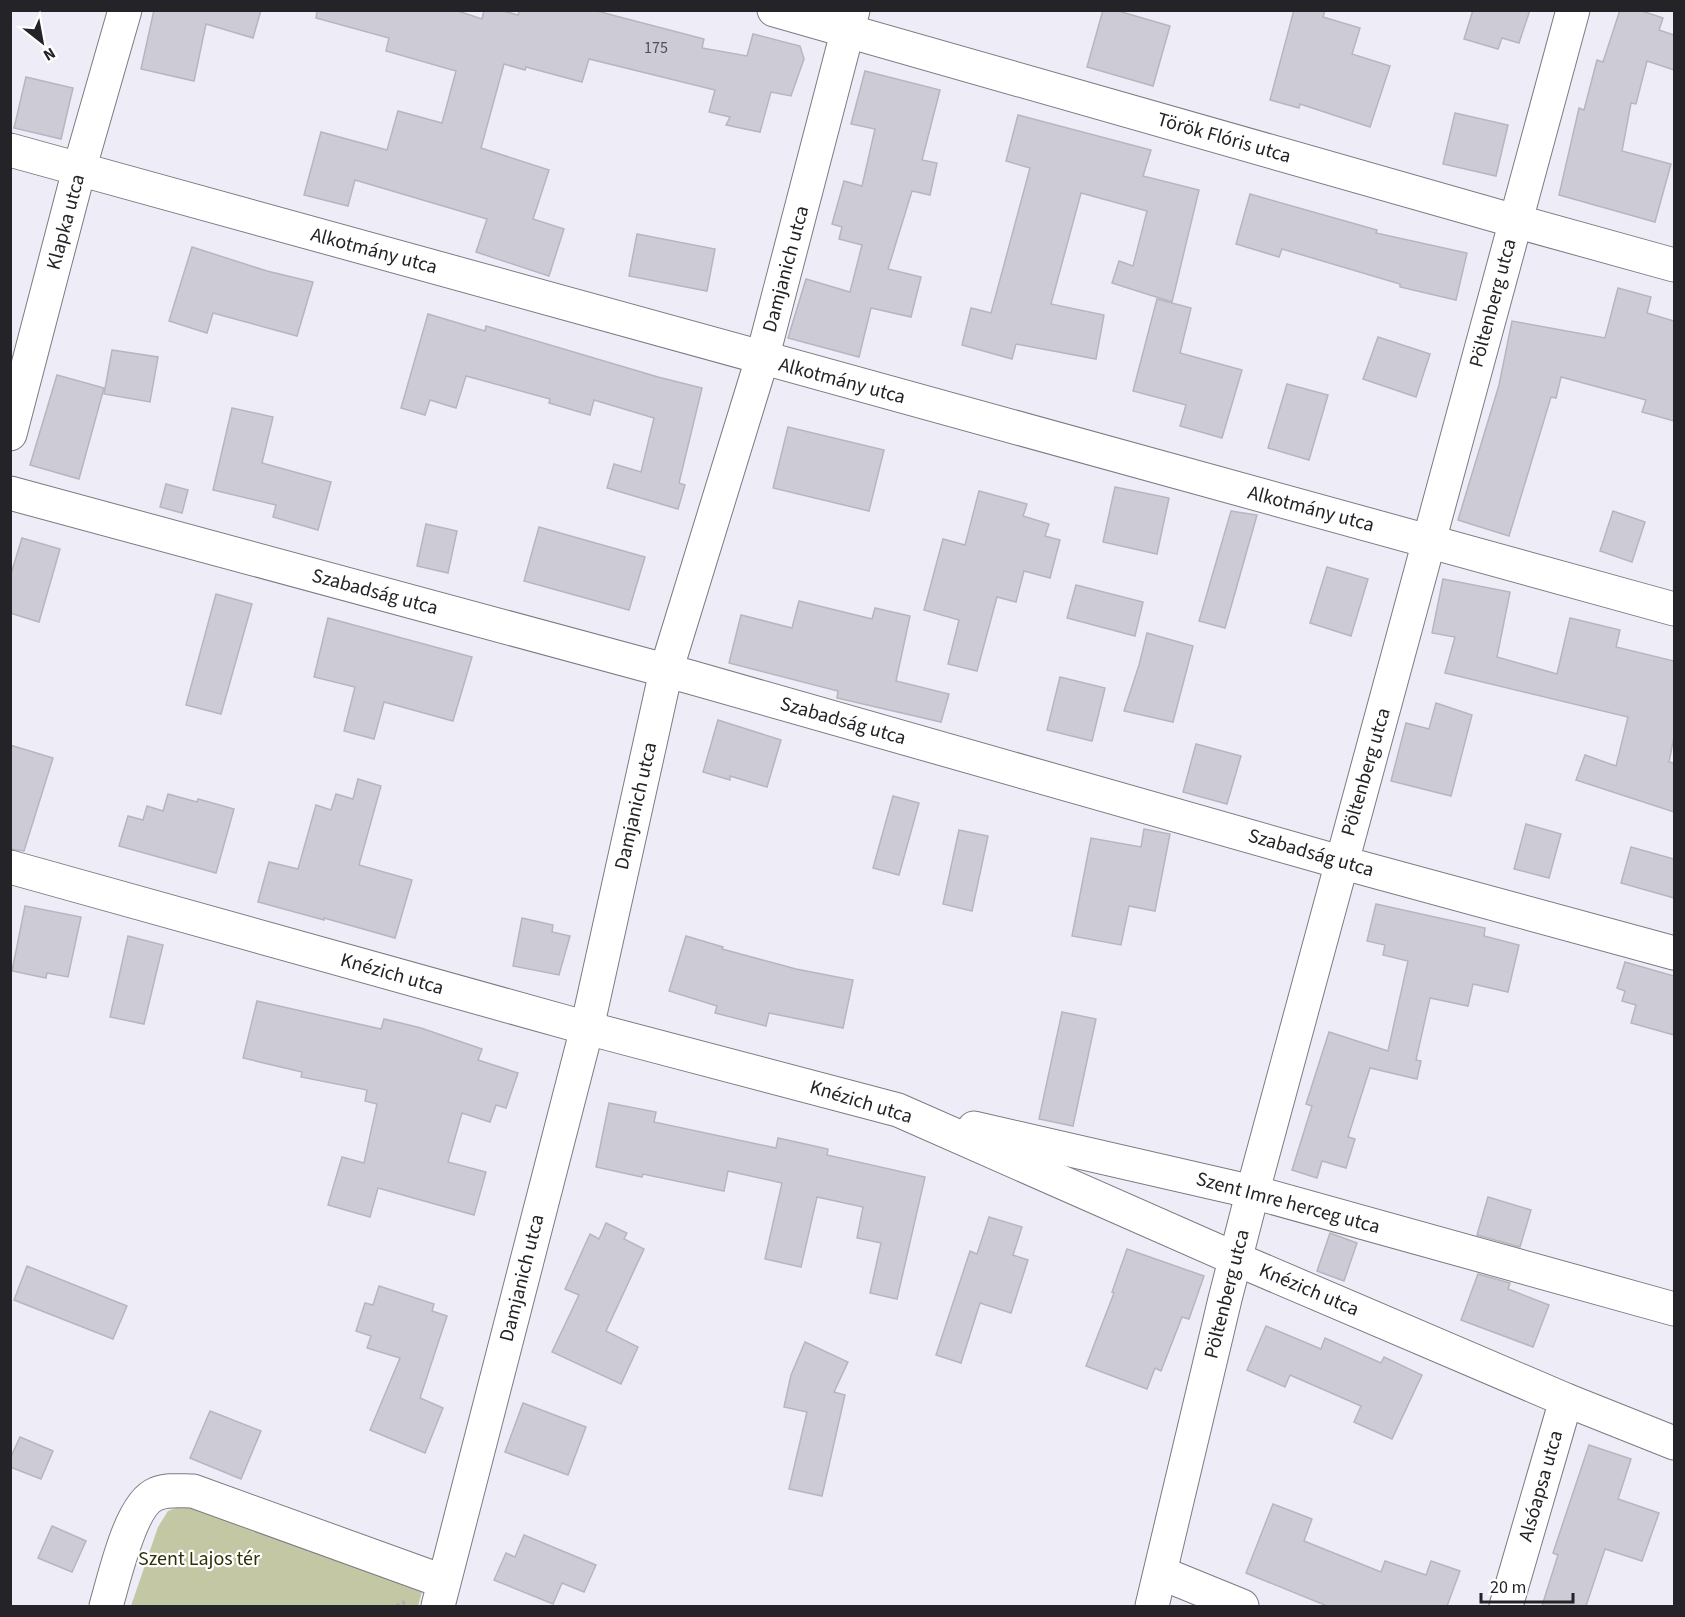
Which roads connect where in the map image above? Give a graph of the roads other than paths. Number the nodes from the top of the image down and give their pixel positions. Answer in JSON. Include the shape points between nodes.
{"nodes":[{"id":1,"x":125,"y":10,"type":"edge"},
{"id":2,"x":774,"y":10,"type":"edge"},
{"id":3,"x":1573,"y":10,"type":"edge"},
{"id":4,"x":851,"y":21,"type":"edge"},
{"id":5,"x":10,"y":150,"type":"edge"},
{"id":6,"x":80,"y":171,"type":"junction"},
{"id":7,"x":1515,"y":221,"type":"junction"},
{"id":8,"x":1674,"y":265,"type":"edge"},
{"id":9,"x":762,"y":359,"type":"junction"},
{"id":10,"x":10,"y":434,"type":"edge"},
{"id":11,"x":10,"y":492,"type":"edge"},
{"id":12,"x":1430,"y":542,"type":"junction"},
{"id":13,"x":1674,"y":609,"type":"edge"},
{"id":14,"x":666,"y":671,"type":"junction"},
{"id":15,"x":1341,"y":862,"type":"junction"},
{"id":16,"x":10,"y":867,"type":"edge"},
{"id":17,"x":1674,"y":953,"type":"edge"},
{"id":18,"x":586,"y":1028,"type":"junction"},
{"id":19,"x":898,"y":1110,"type":"junction"},
{"id":20,"x":1253,"y":1192,"type":"junction"},
{"id":21,"x":1236,"y":1259,"type":"junction"},
{"id":22,"x":1674,"y":1309,"type":"edge"},
{"id":23,"x":1566,"y":1400,"type":"junction"},
{"id":24,"x":1674,"y":1443,"type":"edge"},
{"id":25,"x":1161,"y":1574,"type":"junction"},
{"id":26,"x":441,"y":1593,"type":"edge"},
{"id":27,"x":106,"y":1606,"type":"edge"},
{"id":28,"x":1152,"y":1606,"type":"edge"},
{"id":29,"x":1242,"y":1606,"type":"edge"},
{"id":30,"x":1506,"y":1606,"type":"edge"}],
"edges":[{"from":1,"to":6,"type":"street","name":"Klapka utca"},
{"from":2,"to":4,"type":"street","name":"Török Flóris utca"},
{"from":3,"to":7,"type":"street","name":"Pöltenberg utca"},
{"from":4,"to":7,"type":"street","name":"Török Flóris utca"},
{"from":4,"to":9,"type":"street","name":"Damjanich utca"},
{"from":5,"to":6,"type":"street","name":"Alkotmány utca"},
{"from":6,"to":9,"type":"street","name":"Alkotmány utca"},
{"from":6,"to":10,"type":"street","name":"Klapka utca"},
{"from":7,"to":8,"type":"street","name":"Török Flóris utca"},
{"from":7,"to":12,"type":"street","name":"Pöltenberg utca"},
{"from":9,"to":12,"type":"street","name":"Alkotmány utca"},
{"from":9,"to":14,"type":"street","name":"Damjanich utca"},
{"from":11,"to":14,"type":"street","name":"Szabadság utca"},
{"from":12,"to":13,"type":"street","name":"Alkotmány utca"},
{"from":12,"to":15,"type":"street","name":"Pöltenberg utca"},
{"from":14,"to":15,"type":"street","name":"Szabadság utca"},
{"from":14,"to":18,"type":"street","name":"Damjanich utca"},
{"from":15,"to":17,"type":"street","name":"Szabadság utca"},
{"from":15,"to":20,"type":"street","name":"Pöltenberg utca"},
{"from":16,"to":18,"type":"street","name":"Knézich utca"},
{"from":18,"to":19,"type":"street","name":"Knézich utca"},
{"from":18,"to":26,"type":"street","name":"Damjanich utca"},
{"from":19,"to":20,"type":"street","name":"Szent Imre herceg utca"},
{"from":19,"to":21,"type":"street","name":"Knézich utca"},
{"from":20,"to":21,"type":"street","name":"Pöltenberg utca"},
{"from":20,"to":22,"type":"street","name":"Szent Imre herceg utca"},
{"from":21,"to":23,"type":"street","name":"Knézich utca"},
{"from":21,"to":25,"type":"street","name":"Pöltenberg utca"},
{"from":23,"to":24,"type":"street","name":"Knézich utca"},
{"from":23,"to":30,"type":"street","name":"Alsóapsa utca"},
{"from":25,"to":28,"type":"street","name":"Pöltenberg utca"},
{"from":25,"to":29,"type":"street"},
{"from":26,"to":27,"type":"street","via":[[431,1577],[193,1491],[174,1490],[154,1494],[132,1522]]}]}
